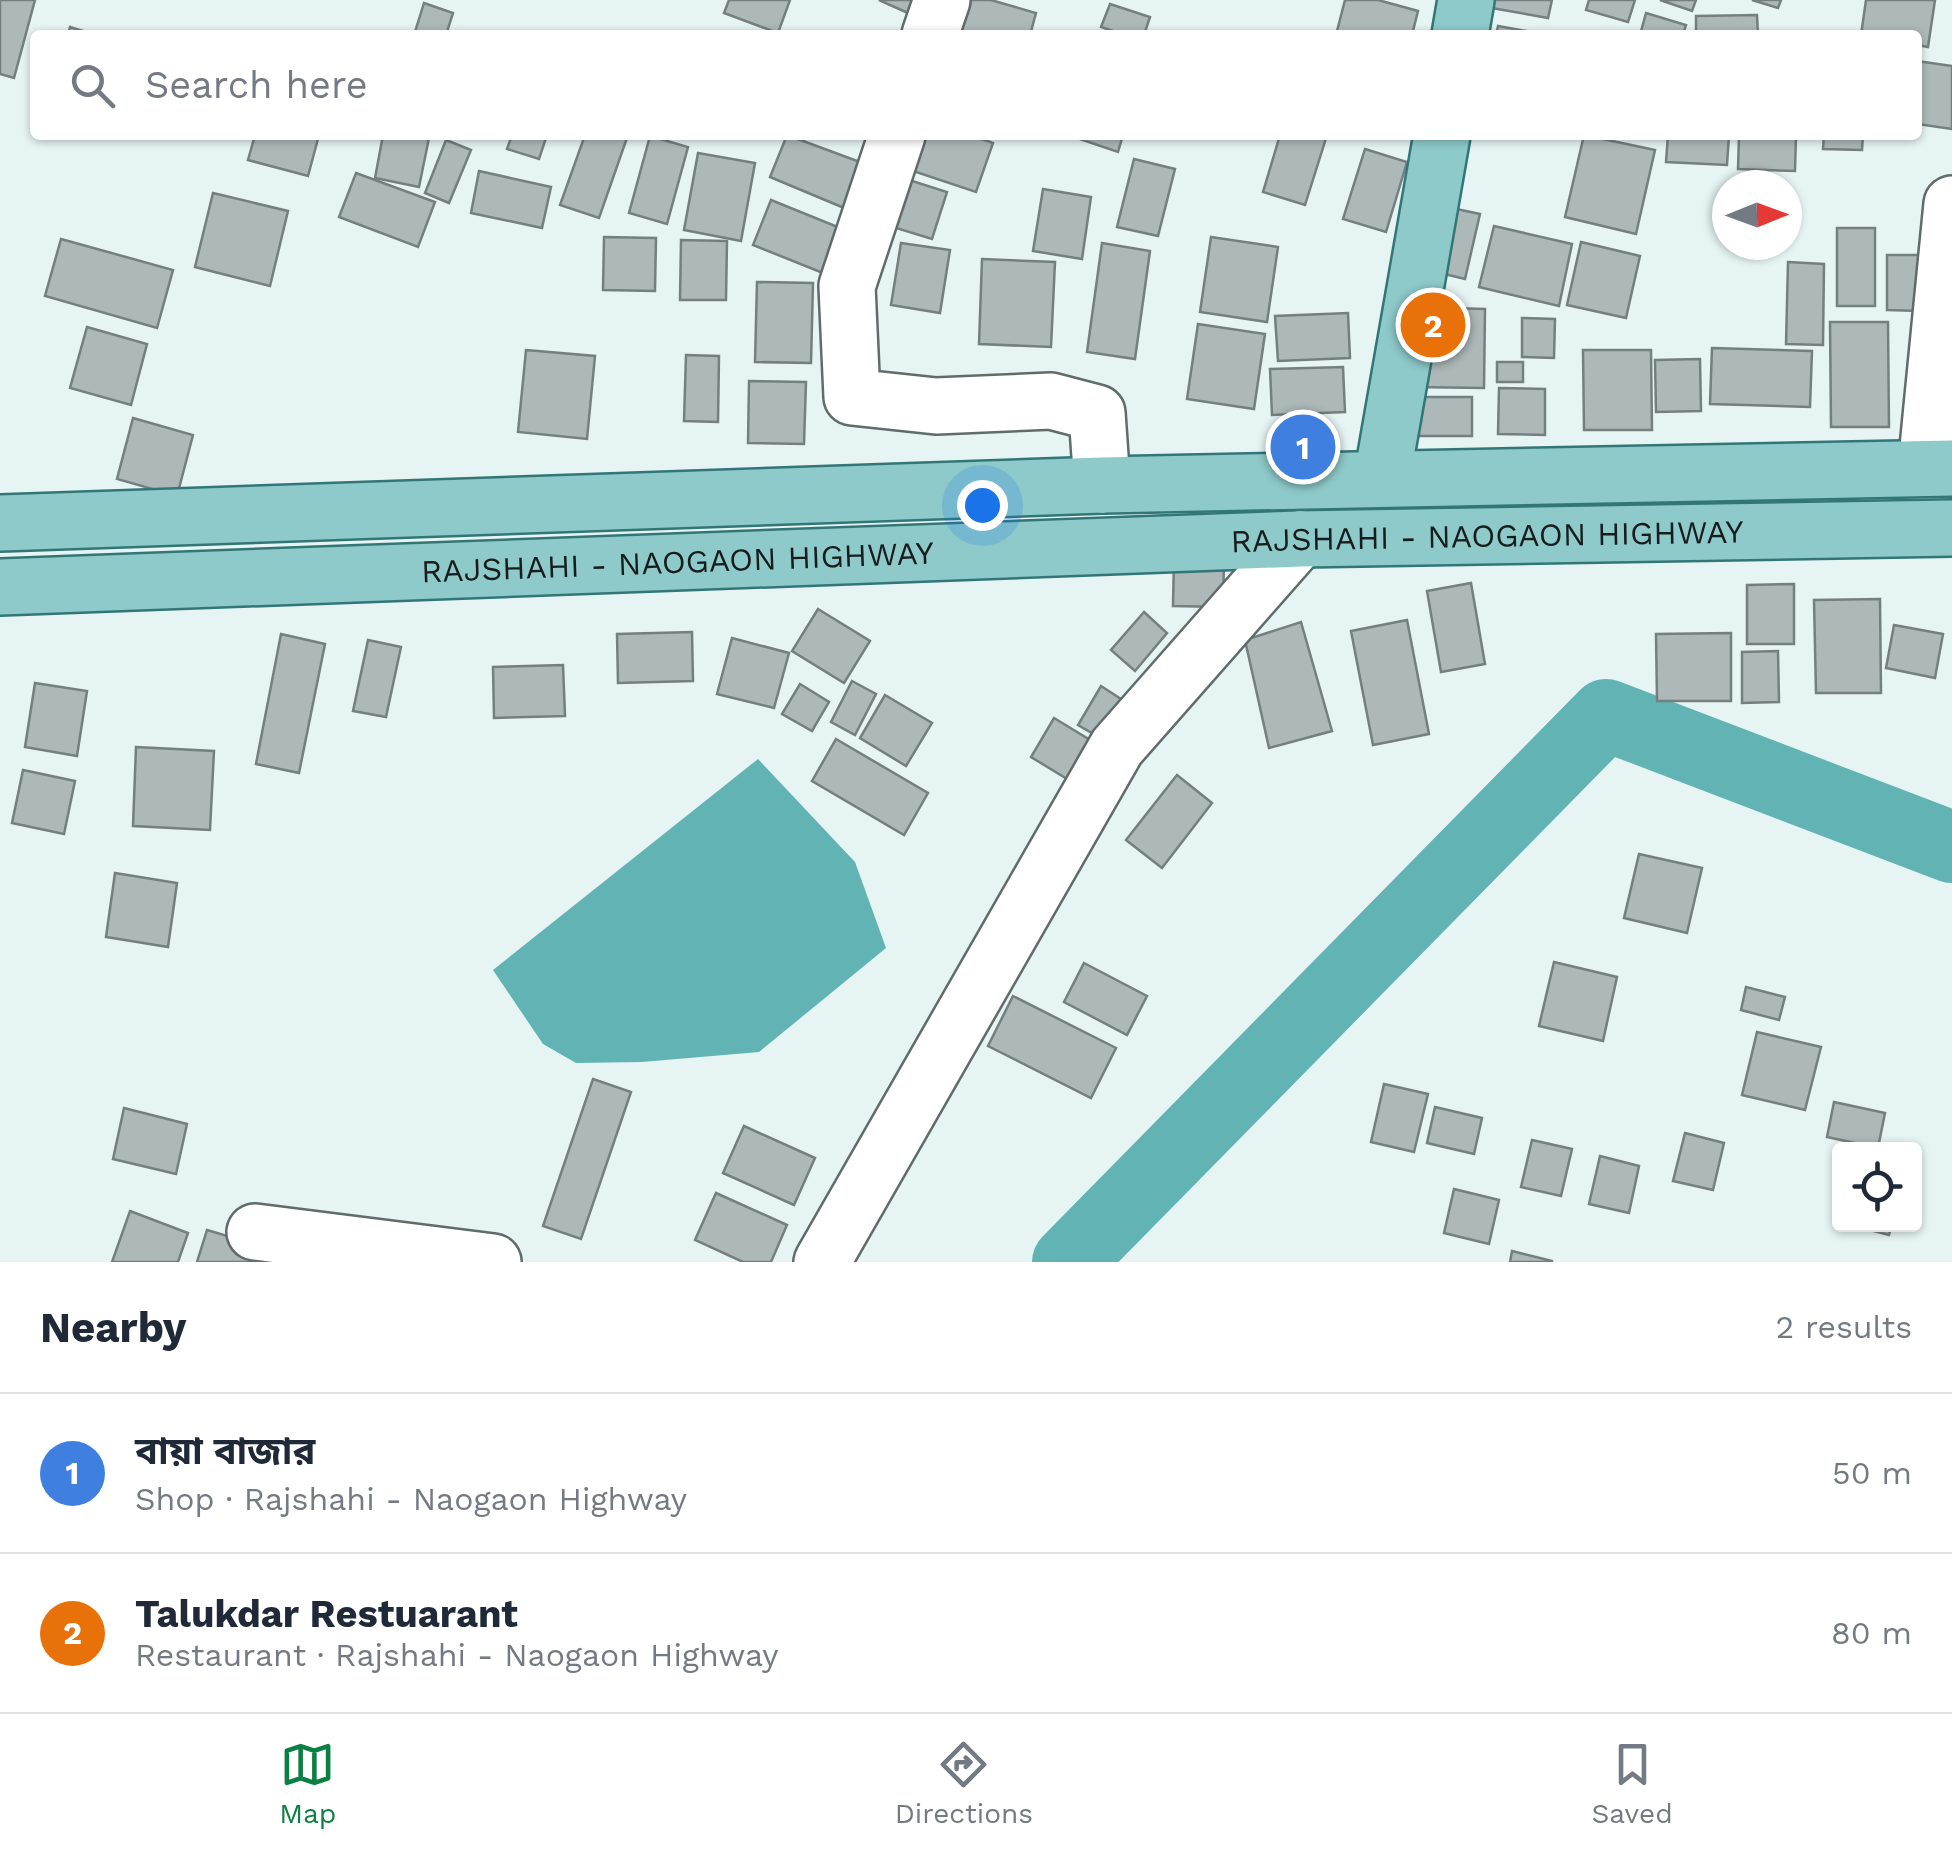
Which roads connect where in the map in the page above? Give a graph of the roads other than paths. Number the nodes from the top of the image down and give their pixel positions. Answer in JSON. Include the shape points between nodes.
{"nodes":[{"id":1,"x":942,"y":0,"type":"edge"},
{"id":2,"x":1466,"y":0,"type":"edge"},
{"id":3,"x":932,"y":30,"type":"edge"},
{"id":4,"x":1461,"y":30,"type":"edge"},
{"id":5,"x":895,"y":140,"type":"edge"},
{"id":6,"x":1441,"y":140,"type":"edge"},
{"id":7,"x":1952,"y":204,"type":"edge"},
{"id":8,"x":1939,"y":468,"type":"edge"},
{"id":9,"x":1382,"y":478,"type":"junction"},
{"id":10,"x":1102,"y":485,"type":"junction"},
{"id":11,"x":756,"y":497,"type":"junction"},
{"id":12,"x":0,"y":523,"type":"edge"},
{"id":13,"x":1952,"y":528,"type":"edge"},
{"id":14,"x":1300,"y":539,"type":"junction"},
{"id":15,"x":762,"y":560,"type":"junction"},
{"id":16,"x":0,"y":587,"type":"edge"},
{"id":17,"x":255,"y":1232,"type":"dead end"},
{"id":18,"x":493,"y":1262,"type":"edge"},
{"id":19,"x":822,"y":1262,"type":"edge"}],
"edges":[{"from":1,"to":3,"type":"street"},
{"from":2,"to":4,"type":"main road"},
{"from":5,"to":10,"type":"street","via":[[847,286],[852,396],[936,406],[1051,401],[1097,413]]},
{"from":6,"to":9,"type":"main road"},
{"from":7,"to":8,"type":"street"},
{"from":8,"to":9,"type":"main road","name":"RAJSHAHI - NAOGAON HIGHWAY"},
{"from":9,"to":10,"type":"main road","name":"RAJSHAHI - NAOGAON HIGHWAY"},
{"from":10,"to":11,"type":"main road","name":"RAJSHAHI - NAOGAON HIGHWAY"},
{"from":11,"to":12,"type":"main road","name":"RAJSHAHI - NAOGAON HIGHWAY"},
{"from":11,"to":15,"type":"main road"},
{"from":13,"to":14,"type":"main road","name":"RAJSHAHI - NAOGAON HIGHWAY"},
{"from":14,"to":15,"type":"main road","name":"RAJSHAHI - NAOGAON HIGHWAY"},
{"from":14,"to":19,"type":"street","via":[[1116,747]]},
{"from":15,"to":16,"type":"main road","name":"RAJSHAHI - NAOGAON HIGHWAY"},
{"from":17,"to":18,"type":"street"}]}
